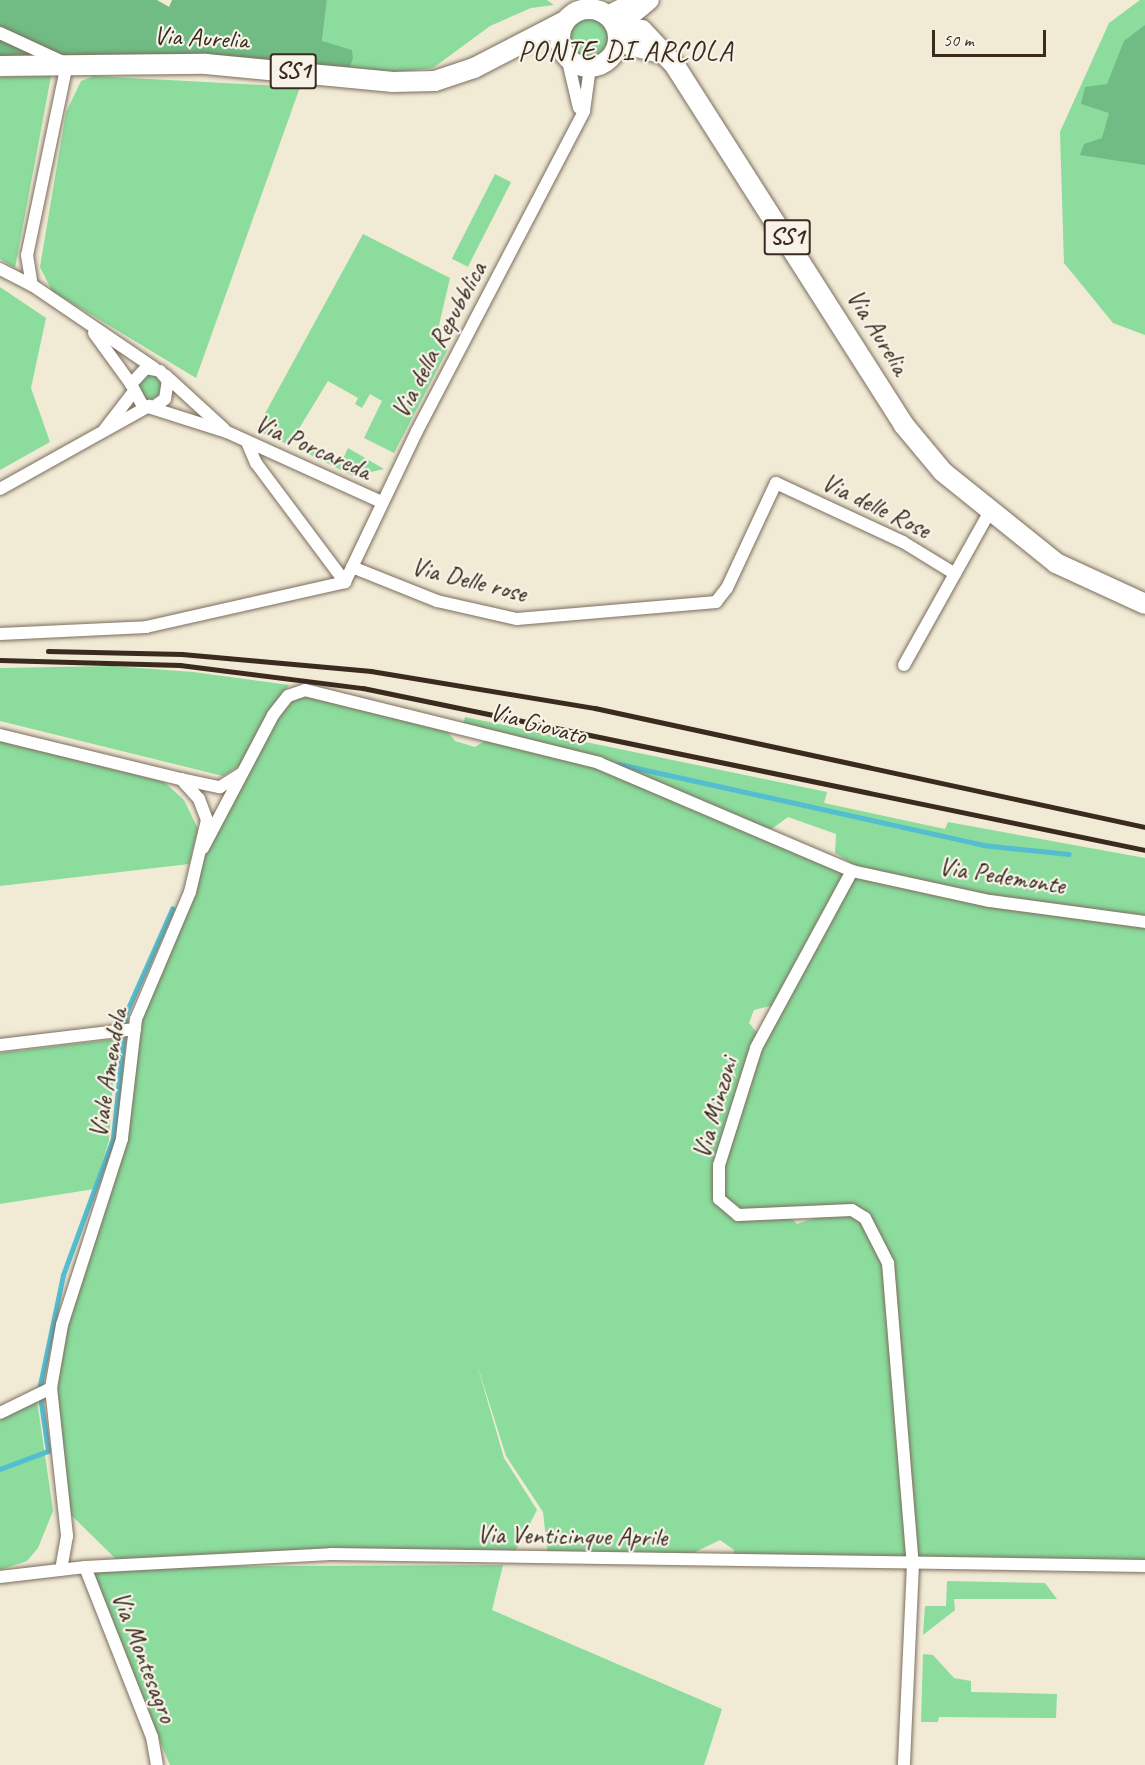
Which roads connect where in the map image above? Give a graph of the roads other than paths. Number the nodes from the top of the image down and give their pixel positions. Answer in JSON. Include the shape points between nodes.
{"nodes":[{"id":1,"x":638,"y":0,"type":"edge"},
{"id":2,"x":652,"y":0,"type":"edge"},
{"id":3,"x":566,"y":21,"type":"junction"},
{"id":4,"x":614,"y":28,"type":"junction"},
{"id":5,"x":0,"y":33,"type":"edge"},
{"id":6,"x":646,"y":33,"type":"junction"},
{"id":7,"x":512,"y":50,"type":"junction"},
{"id":8,"x":565,"y":53,"type":"junction"},
{"id":9,"x":664,"y":54,"type":"junction"},
{"id":10,"x":67,"y":64,"type":"junction"},
{"id":11,"x":0,"y":66,"type":"edge"},
{"id":12,"x":590,"y":67,"type":"junction"},
{"id":13,"x":578,"y":122,"type":"junction"},
{"id":14,"x":0,"y":269,"type":"edge"},
{"id":15,"x":32,"y":285,"type":"junction"},
{"id":16,"x":85,"y":323,"type":"junction"},
{"id":17,"x":160,"y":372,"type":"junction"},
{"id":18,"x":131,"y":389,"type":"junction"},
{"id":19,"x":152,"y":406,"type":"junction"},
{"id":20,"x":104,"y":429,"type":"junction"},
{"id":21,"x":227,"y":432,"type":"junction"},
{"id":22,"x":247,"y":442,"type":"junction"},
{"id":23,"x":776,"y":483,"type":"joint"},
{"id":24,"x":0,"y":489,"type":"edge"},
{"id":25,"x":381,"y":502,"type":"junction"},
{"id":26,"x":989,"y":513,"type":"junction"},
{"id":27,"x":352,"y":567,"type":"junction"},
{"id":28,"x":955,"y":574,"type":"junction"},
{"id":29,"x":345,"y":582,"type":"junction"},
{"id":30,"x":1145,"y":604,"type":"edge"},
{"id":31,"x":0,"y":634,"type":"edge"},
{"id":32,"x":904,"y":665,"type":"dead end"},
{"id":33,"x":0,"y":735,"type":"edge"},
{"id":34,"x":241,"y":773,"type":"junction"},
{"id":35,"x":180,"y":779,"type":"junction"},
{"id":36,"x":203,"y":848,"type":"junction"},
{"id":37,"x":852,"y":871,"type":"junction"},
{"id":38,"x":1145,"y":922,"type":"edge"},
{"id":39,"x":132,"y":1029,"type":"junction"},
{"id":40,"x":0,"y":1045,"type":"edge"},
{"id":41,"x":47,"y":1390,"type":"junction"},
{"id":42,"x":0,"y":1413,"type":"edge"},
{"id":43,"x":913,"y":1564,"type":"junction"},
{"id":44,"x":1145,"y":1566,"type":"edge"},
{"id":45,"x":85,"y":1567,"type":"junction"},
{"id":46,"x":61,"y":1569,"type":"junction"},
{"id":47,"x":0,"y":1577,"type":"edge"},
{"id":48,"x":157,"y":1765,"type":"edge"},
{"id":49,"x":904,"y":1765,"type":"edge"}],
"edges":[{"from":1,"to":4,"type":"street"},
{"from":2,"to":4,"type":"street"},
{"from":2,"to":6,"type":"street"},
{"from":3,"to":4,"type":"main road","number":"SS1","via":[[585,9]]},
{"from":3,"to":7,"type":"main road","name":"Via Aurelia","number":"SS1"},
{"from":3,"to":8,"type":"main road"},
{"from":4,"to":6,"type":"main road","number":"SS1"},
{"from":4,"to":9,"type":"main road","number":"SS1"},
{"from":4,"to":12,"type":"main road","via":[[608,60]]},
{"from":5,"to":10,"type":"street"},
{"from":6,"to":9,"type":"main road","number":"SS1"},
{"from":7,"to":8,"type":"main road","number":"SS1"},
{"from":7,"to":10,"type":"main road","name":"Via Aurelia","number":"SS1","via":[[435,81],[393,82],[206,64]]},
{"from":8,"to":12,"type":"main road","number":"SS1"},
{"from":8,"to":13,"type":"street","name":"Via della Repubblica","via":[[579,100]]},
{"from":9,"to":26,"type":"main road","name":"Via Aurelia","number":"SS1","via":[[915,440]]},
{"from":10,"to":11,"type":"main road","name":"Via Aurelia","number":"SS1"},
{"from":10,"to":15,"type":"street","via":[[27,255]]},
{"from":12,"to":13,"type":"street","name":"Via della Repubblica"},
{"from":13,"to":25,"type":"street","name":"Via della Repubblica"},
{"from":14,"to":15,"type":"street"},
{"from":15,"to":16,"type":"street"},
{"from":16,"to":17,"type":"street"},
{"from":16,"to":18,"type":"street","via":[[117,358]]},
{"from":17,"to":18,"type":"street","via":[[139,371]]},
{"from":17,"to":19,"type":"street","via":[[168,393]]},
{"from":17,"to":21,"type":"street"},
{"from":18,"to":19,"type":"street"},
{"from":18,"to":20,"type":"street"},
{"from":19,"to":20,"type":"street"},
{"from":19,"to":21,"type":"street"},
{"from":20,"to":24,"type":"street"},
{"from":21,"to":22,"type":"street","name":"Via Porcareda"},
{"from":22,"to":25,"type":"street","name":"Via Porcareda"},
{"from":22,"to":29,"type":"street"},
{"from":23,"to":27,"type":"street","name":"Via Delle rose","via":[[722,598],[517,619],[437,601]]},
{"from":23,"to":28,"type":"street","name":"Via delle Rose","via":[[892,536]]},
{"from":25,"to":27,"type":"street","name":"Via della Repubblica"},
{"from":26,"to":28,"type":"street"},
{"from":26,"to":30,"type":"main road","name":"Via Aurelia","number":"SS1","via":[[1074,574]]},
{"from":27,"to":29,"type":"street","name":"Via della Repubblica"},
{"from":28,"to":32,"type":"street"},
{"from":29,"to":31,"type":"street","via":[[146,627]]},
{"from":33,"to":35,"type":"street"},
{"from":34,"to":35,"type":"street","via":[[220,787]]},
{"from":34,"to":36,"type":"street","name":"Via Giovato"},
{"from":34,"to":37,"type":"street","name":"Via Giovato","via":[[288,696],[322,692],[599,763]]},
{"from":35,"to":36,"type":"street","name":"Viale Amendola","via":[[199,800],[207,820]]},
{"from":36,"to":39,"type":"street","name":"Viale Amendola","via":[[190,892],[145,987]]},
{"from":37,"to":38,"type":"street","name":"Via Pedemonte","via":[[990,901]]},
{"from":37,"to":43,"type":"street","name":"Via Minzoni","via":[[756,1048],[720,1165],[719,1199],[738,1215],[852,1210],[866,1218],[878,1240],[888,1263]]},
{"from":39,"to":40,"type":"street"},
{"from":39,"to":41,"type":"street","name":"Viale Amendola","via":[[122,1139],[69,1295]]},
{"from":41,"to":42,"type":"street"},
{"from":41,"to":46,"type":"street","name":"Viale Amendola","via":[[67,1536]]},
{"from":43,"to":44,"type":"street","name":"Via Venticinque Aprile"},
{"from":43,"to":45,"type":"street","name":"Via Venticinque Aprile","via":[[331,1554]]},
{"from":43,"to":49,"type":"street"},
{"from":45,"to":46,"type":"street","name":"Via Venticinque Aprile"},
{"from":45,"to":48,"type":"street","name":"Via Montesagro","via":[[152,1737]]},
{"from":46,"to":47,"type":"street","name":"Via Venticinque Aprile"}]}
